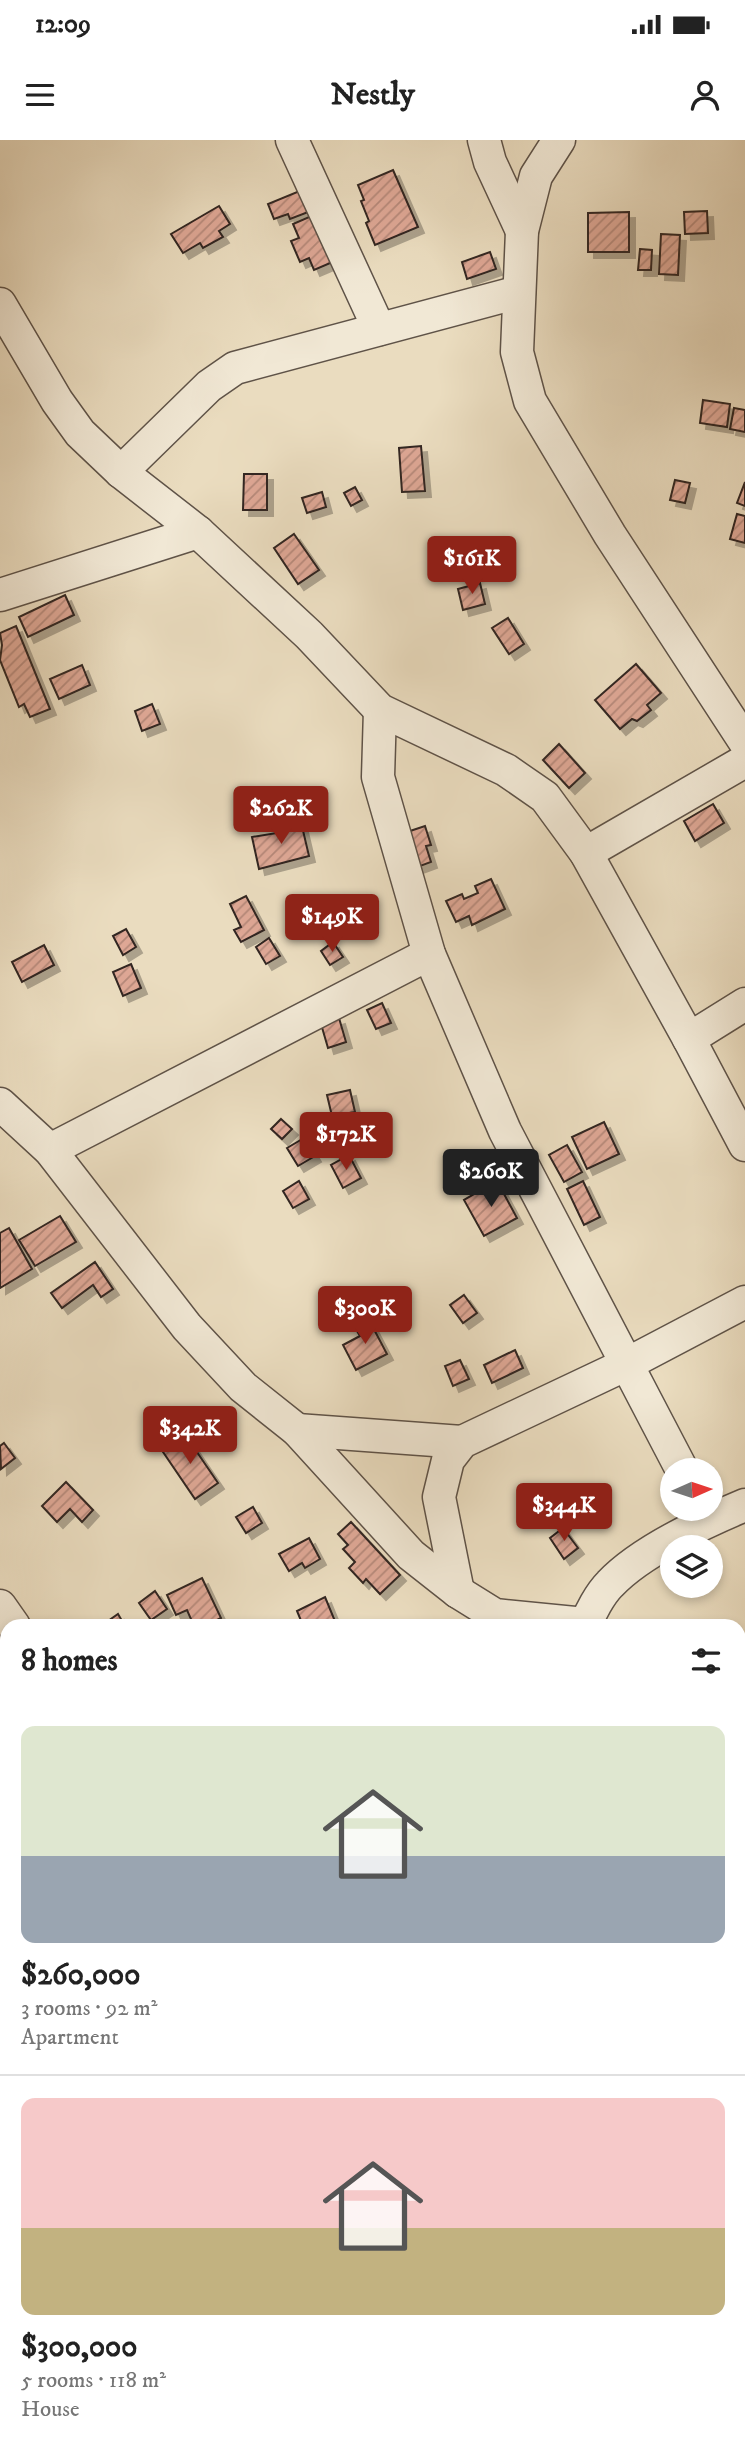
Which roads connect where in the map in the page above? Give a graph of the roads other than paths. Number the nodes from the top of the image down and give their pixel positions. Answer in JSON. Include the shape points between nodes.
{"nodes":[{"id":1,"x":292,"y":140,"type":"edge"},
{"id":2,"x":484,"y":140,"type":"edge"},
{"id":3,"x":559,"y":140,"type":"edge"},
{"id":4,"x":522,"y":231,"type":"junction"},
{"id":5,"x":519,"y":292,"type":"junction"},
{"id":6,"x":0,"y":304,"type":"edge"},
{"id":7,"x":379,"y":329,"type":"junction"},
{"id":8,"x":121,"y":471,"type":"junction"},
{"id":9,"x":198,"y":532,"type":"junction"},
{"id":10,"x":0,"y":594,"type":"edge"},
{"id":11,"x":380,"y":710,"type":"junction"},
{"id":12,"x":745,"y":741,"type":"edge"},
{"id":13,"x":745,"y":761,"type":"edge"},
{"id":14,"x":586,"y":853,"type":"junction"},
{"id":15,"x":429,"y":954,"type":"junction"},
{"id":16,"x":745,"y":1004,"type":"edge"},
{"id":17,"x":689,"y":1039,"type":"junction"},
{"id":18,"x":0,"y":1104,"type":"edge"},
{"id":19,"x":745,"y":1145,"type":"edge"},
{"id":20,"x":50,"y":1150,"type":"junction"},
{"id":21,"x":745,"y":1303,"type":"edge"},
{"id":22,"x":626,"y":1364,"type":"junction"},
{"id":23,"x":297,"y":1430,"type":"junction"},
{"id":24,"x":462,"y":1442,"type":"junction"},
{"id":25,"x":676,"y":1458,"type":"edge"},
{"id":26,"x":745,"y":1505,"type":"edge"},
{"id":27,"x":723,"y":1510,"type":"edge"},
{"id":28,"x":695,"y":1521,"type":"edge"},
{"id":29,"x":458,"y":1592,"type":"junction"},
{"id":30,"x":490,"y":1619,"type":"edge"},
{"id":31,"x":588,"y":1619,"type":"edge"}],
"edges":[{"from":1,"to":7,"type":"street"},
{"from":2,"to":4,"type":"street"},
{"from":3,"to":4,"type":"street","via":[[536,176]]},
{"from":4,"to":5,"type":"street"},
{"from":5,"to":7,"type":"street"},
{"from":5,"to":12,"type":"street","via":[[517,352],[530,401],[610,535]]},
{"from":6,"to":8,"type":"street","via":[[80,433]]},
{"from":7,"to":8,"type":"street","via":[[234,368],[209,386]]},
{"from":8,"to":9,"type":"street"},
{"from":9,"to":10,"type":"street"},
{"from":9,"to":11,"type":"street","via":[[309,635]]},
{"from":11,"to":14,"type":"street","via":[[506,770],[545,797]]},
{"from":11,"to":15,"type":"street","via":[[378,777]]},
{"from":13,"to":14,"type":"street"},
{"from":14,"to":17,"type":"street"},
{"from":15,"to":20,"type":"street"},
{"from":15,"to":22,"type":"street","via":[[505,1131]]},
{"from":16,"to":17,"type":"street"},
{"from":17,"to":19,"type":"street"},
{"from":18,"to":20,"type":"street"},
{"from":20,"to":23,"type":"street","via":[[187,1327],[243,1387]]},
{"from":21,"to":22,"type":"street"},
{"from":22,"to":24,"type":"street"},
{"from":22,"to":25,"type":"street"},
{"from":23,"to":24,"type":"street"},
{"from":23,"to":29,"type":"street","via":[[411,1555]]},
{"from":24,"to":29,"type":"street","via":[[448,1460],[439,1497]]},
{"from":26,"to":27,"type":"street"},
{"from":28,"to":31,"type":"street","via":[[608,1585]]},
{"from":29,"to":30,"type":"street"}]}
